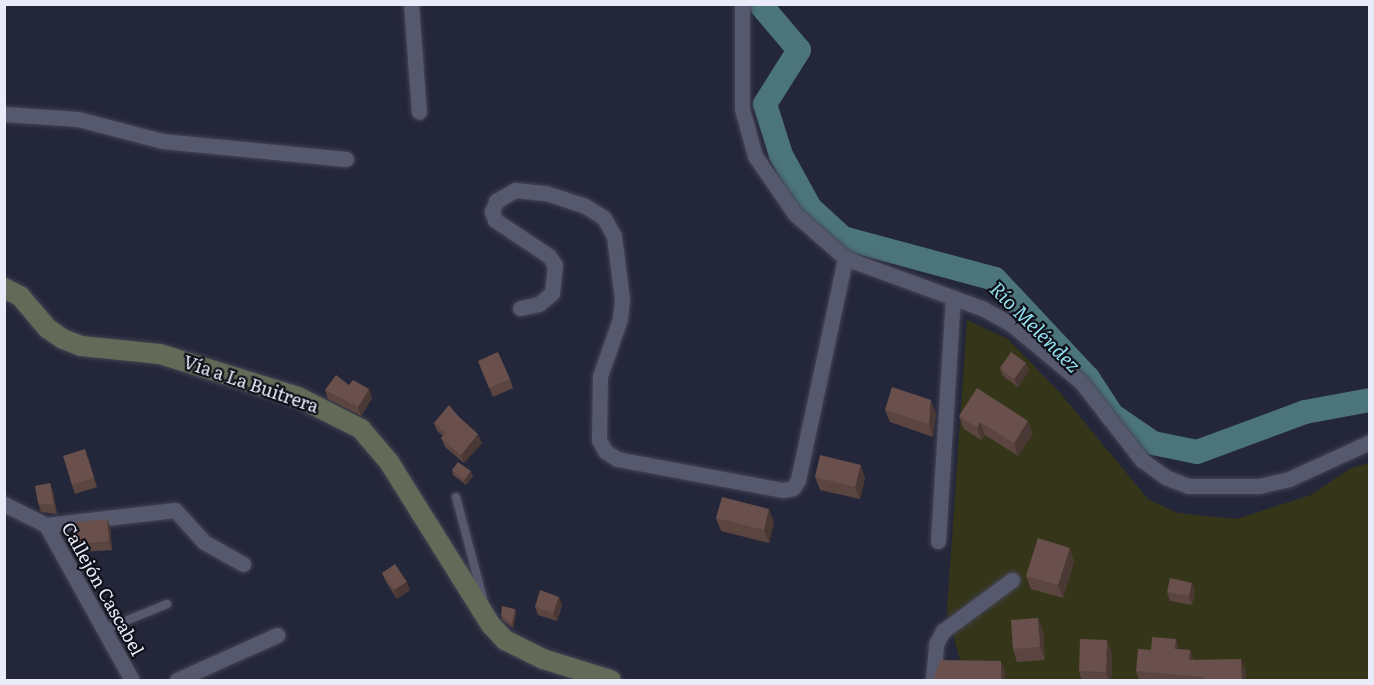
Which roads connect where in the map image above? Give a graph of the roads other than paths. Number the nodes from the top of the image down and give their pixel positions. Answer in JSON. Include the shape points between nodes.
{"nodes":[{"id":1,"x":411,"y":4,"type":"edge"},
{"id":2,"x":742,"y":4,"type":"edge"},
{"id":3,"x":419,"y":112,"type":"dead end"},
{"id":4,"x":4,"y":114,"type":"edge"},
{"id":5,"x":346,"y":159,"type":"dead end"},
{"id":6,"x":845,"y":258,"type":"junction"},
{"id":7,"x":4,"y":288,"type":"edge"},
{"id":8,"x":953,"y":297,"type":"junction"},
{"id":9,"x":520,"y":308,"type":"dead end"},
{"id":10,"x":1370,"y":442,"type":"edge"},
{"id":11,"x":456,"y":497,"type":"dead end"},
{"id":12,"x":4,"y":504,"type":"edge"},
{"id":13,"x":46,"y":525,"type":"junction"},
{"id":14,"x":938,"y":541,"type":"dead end"},
{"id":15,"x":243,"y":564,"type":"dead end"},
{"id":16,"x":1012,"y":580,"type":"dead end"},
{"id":17,"x":167,"y":604,"type":"dead end"},
{"id":18,"x":485,"y":615,"type":"junction"},
{"id":19,"x":106,"y":629,"type":"junction"},
{"id":20,"x":277,"y":635,"type":"dead end"},
{"id":21,"x":132,"y":681,"type":"edge"},
{"id":22,"x":177,"y":681,"type":"edge"},
{"id":23,"x":611,"y":681,"type":"edge"},
{"id":24,"x":933,"y":681,"type":"edge"}],
"edges":[{"from":1,"to":3,"type":"street"},
{"from":2,"to":6,"type":"street","via":[[742,109],[755,156],[795,214]]},
{"from":4,"to":5,"type":"street","via":[[78,119],[162,141]]},
{"from":6,"to":8,"type":"street"},
{"from":6,"to":9,"type":"street","via":[[798,480],[793,488],[783,490],[617,459],[605,451],[599,440],[600,376],[620,319],[622,299],[614,236],[603,219],[585,206],[546,193],[515,190],[496,201],[492,212],[495,220],[549,256],[555,265],[552,293],[539,304]]},
{"from":7,"to":18,"type":"street","name":"Vía a La Buitrera","via":[[20,296],[47,328],[63,339],[81,346],[160,354],[298,397],[361,429],[389,462]]},
{"from":8,"to":10,"type":"street","via":[[1011,324],[1053,357],[1081,382],[1142,460],[1164,477],[1188,486],[1259,486],[1289,479]]},
{"from":8,"to":14,"type":"street"},
{"from":11,"to":18,"type":"lane","via":[[483,593]]},
{"from":12,"to":13,"type":"street","name":"Callejón Cascabel"},
{"from":13,"to":15,"type":"street","via":[[175,510],[216,551]]},
{"from":13,"to":19,"type":"street","name":"Callejón Cascabel"},
{"from":16,"to":24,"type":"street","via":[[943,631],[936,644]]},
{"from":17,"to":19,"type":"lane"},
{"from":18,"to":23,"type":"street","name":"Vía a La Buitrera","via":[[505,640],[524,652]]},
{"from":19,"to":21,"type":"street","name":"Callejón Cascabel"},
{"from":20,"to":22,"type":"street"}]}
